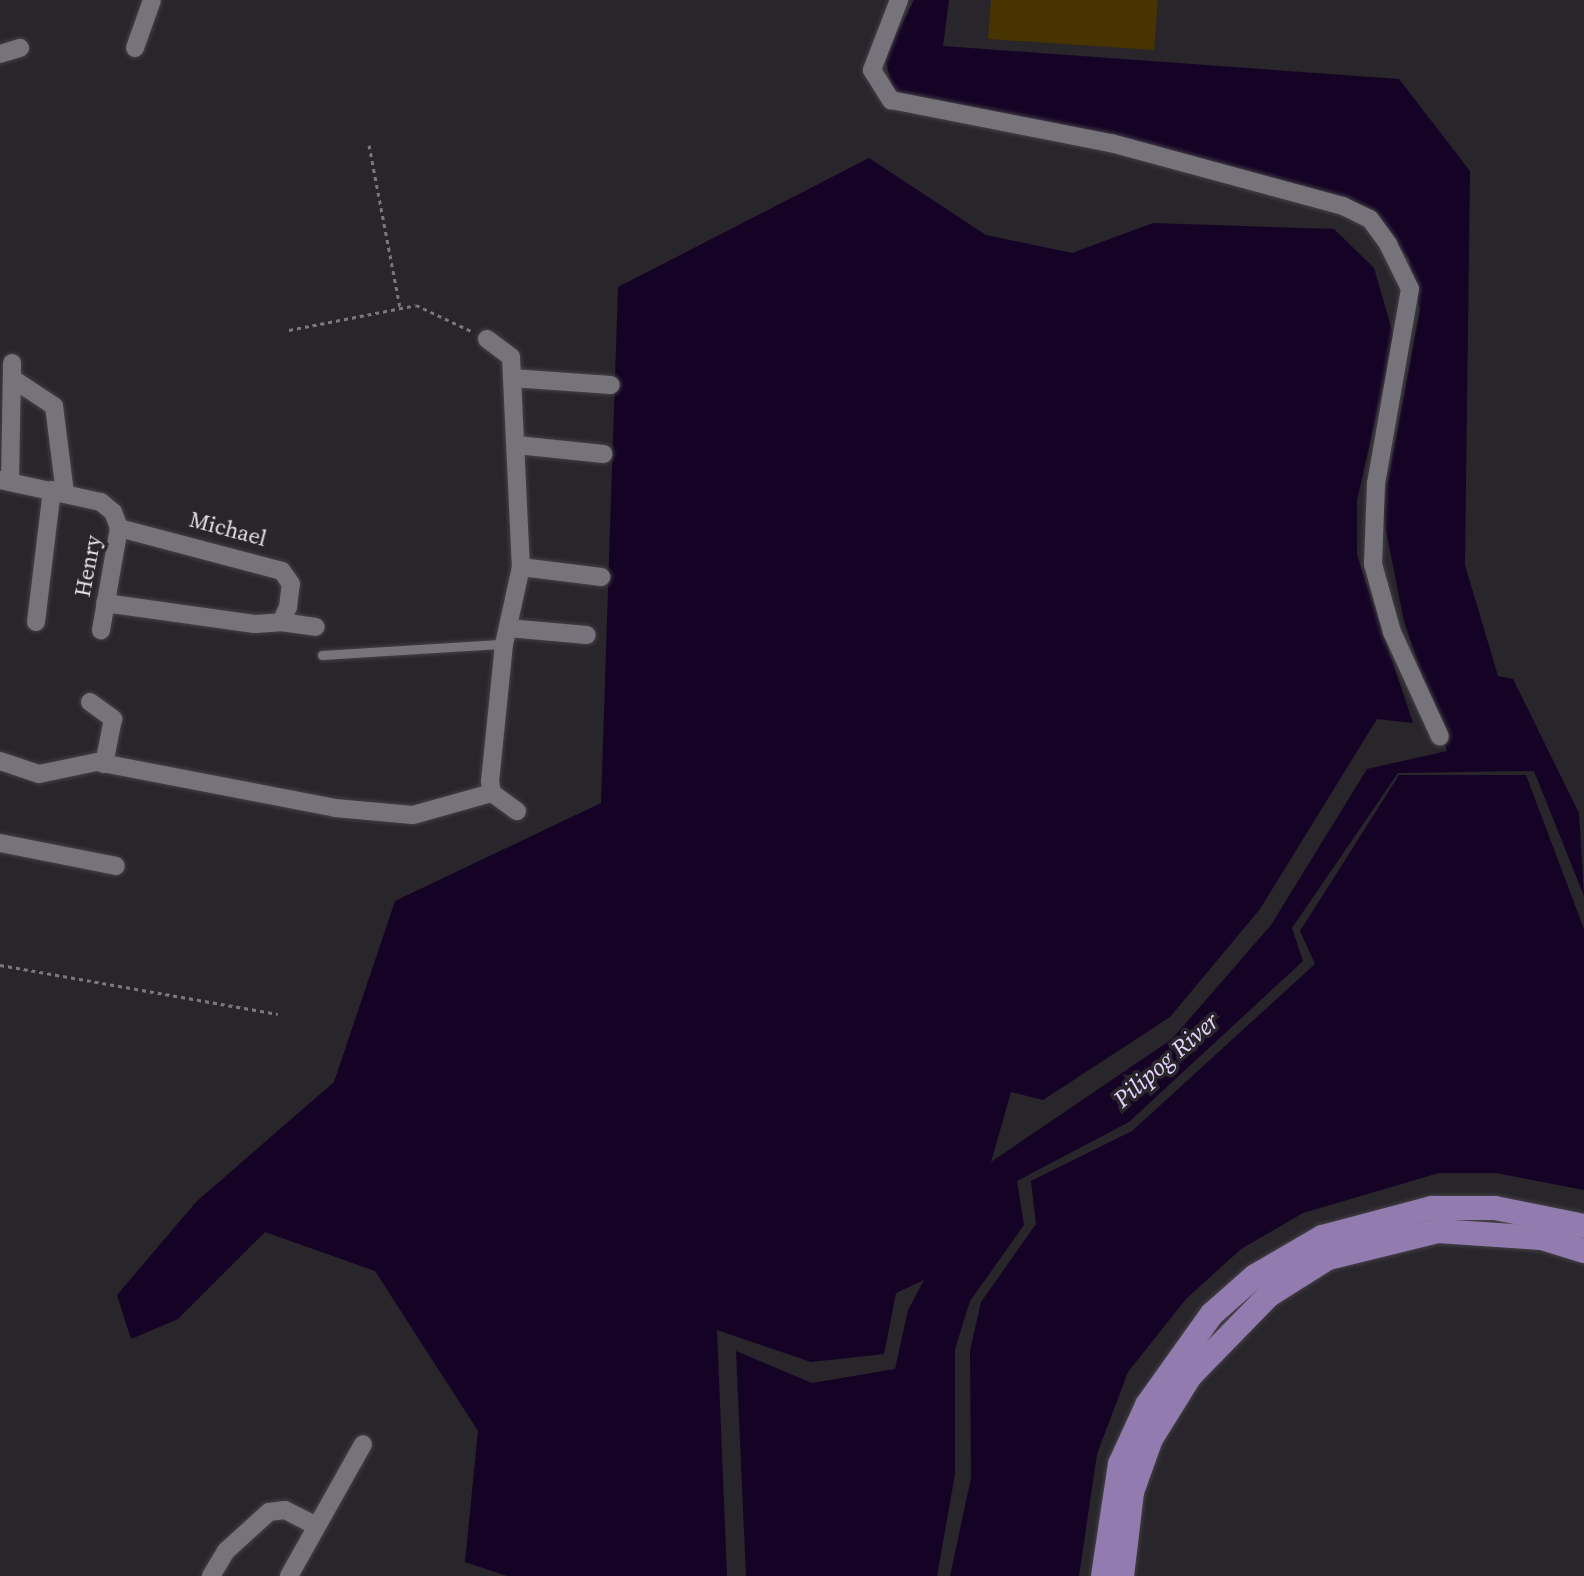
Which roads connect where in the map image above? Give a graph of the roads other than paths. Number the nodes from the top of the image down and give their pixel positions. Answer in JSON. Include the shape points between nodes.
{"nodes":[{"id":1,"x":152,"y":0,"type":"edge"},
{"id":2,"x":899,"y":0,"type":"edge"},
{"id":3,"x":20,"y":48,"type":"dead end"},
{"id":4,"x":135,"y":48,"type":"dead end"},
{"id":5,"x":0,"y":54,"type":"edge"},
{"id":6,"x":487,"y":339,"type":"road end"},
{"id":7,"x":512,"y":378,"type":"junction"},
{"id":8,"x":611,"y":385,"type":"dead end"},
{"id":9,"x":517,"y":445,"type":"junction"},
{"id":10,"x":604,"y":454,"type":"dead end"},
{"id":11,"x":5,"y":481,"type":"edge"},
{"id":12,"x":58,"y":492,"type":"junction"},
{"id":13,"x":116,"y":520,"type":"junction"},
{"id":14,"x":521,"y":567,"type":"junction"},
{"id":15,"x":601,"y":577,"type":"dead end"},
{"id":16,"x":105,"y":603,"type":"junction"},
{"id":17,"x":36,"y":622,"type":"dead end"},
{"id":18,"x":281,"y":622,"type":"junction"},
{"id":19,"x":316,"y":627,"type":"dead end"},
{"id":20,"x":101,"y":630,"type":"dead end"},
{"id":21,"x":587,"y":635,"type":"dead end"},
{"id":22,"x":506,"y":636,"type":"junction"},
{"id":23,"x":322,"y":655,"type":"dead end"},
{"id":24,"x":90,"y":702,"type":"dead end"},
{"id":25,"x":1440,"y":737,"type":"dead end"},
{"id":26,"x":0,"y":761,"type":"edge"},
{"id":27,"x":104,"y":764,"type":"junction"},
{"id":28,"x":492,"y":793,"type":"junction"},
{"id":29,"x":517,"y":811,"type":"dead end"},
{"id":30,"x":0,"y":843,"type":"edge"},
{"id":31,"x":116,"y":866,"type":"dead end"},
{"id":32,"x":1584,"y":1226,"type":"edge"},
{"id":33,"x":1584,"y":1251,"type":"edge"},
{"id":34,"x":363,"y":1444,"type":"dead end"},
{"id":35,"x":316,"y":1526,"type":"junction"},
{"id":36,"x":211,"y":1576,"type":"edge"},
{"id":37,"x":289,"y":1576,"type":"edge"},
{"id":38,"x":1103,"y":1576,"type":"edge"},
{"id":39,"x":1122,"y":1576,"type":"edge"}],
"edges":[{"from":1,"to":4,"type":"street"},
{"from":2,"to":25,"type":"street","via":[[872,70],[891,100],[1111,143],[1343,206],[1370,219],[1410,289],[1376,483],[1373,564],[1392,632]]},
{"from":3,"to":5,"type":"street"},
{"from":6,"to":7,"type":"street","via":[[506,350]]},
{"from":7,"to":8,"type":"street"},
{"from":7,"to":9,"type":"street"},
{"from":9,"to":10,"type":"street"},
{"from":9,"to":14,"type":"street"},
{"from":11,"to":12,"type":"street","name":"Michael"},
{"from":11,"to":12,"type":"street","via":[[13,371],[54,406]]},
{"from":12,"to":13,"type":"street","name":"Michael"},
{"from":12,"to":17,"type":"street"},
{"from":13,"to":16,"type":"street","name":"Henry"},
{"from":13,"to":18,"type":"street","name":"Michael","via":[[282,571],[291,584]]},
{"from":14,"to":15,"type":"street"},
{"from":14,"to":22,"type":"street"},
{"from":16,"to":18,"type":"street"},
{"from":16,"to":20,"type":"street","name":"Henry"},
{"from":18,"to":19,"type":"street"},
{"from":21,"to":22,"type":"street"},
{"from":22,"to":23,"type":"lane"},
{"from":22,"to":28,"type":"street","via":[[490,746]]},
{"from":24,"to":27,"type":"street","via":[[113,719]]},
{"from":26,"to":27,"type":"street","via":[[39,774]]},
{"from":27,"to":28,"type":"street","via":[[322,806],[413,815]]},
{"from":28,"to":29,"type":"street"},
{"from":30,"to":31,"type":"street"},
{"from":32,"to":38,"type":"main road","via":[[1495,1208],[1432,1208],[1322,1237],[1255,1276],[1212,1314],[1147,1405],[1120,1464]]},
{"from":33,"to":39,"type":"main road","via":[[1542,1238],[1438,1231],[1328,1258],[1269,1295],[1190,1376],[1151,1439],[1132,1492]]},
{"from":34,"to":35,"type":"street"},
{"from":35,"to":36,"type":"street","via":[[285,1510],[269,1512],[226,1551]]},
{"from":35,"to":37,"type":"street"}]}
